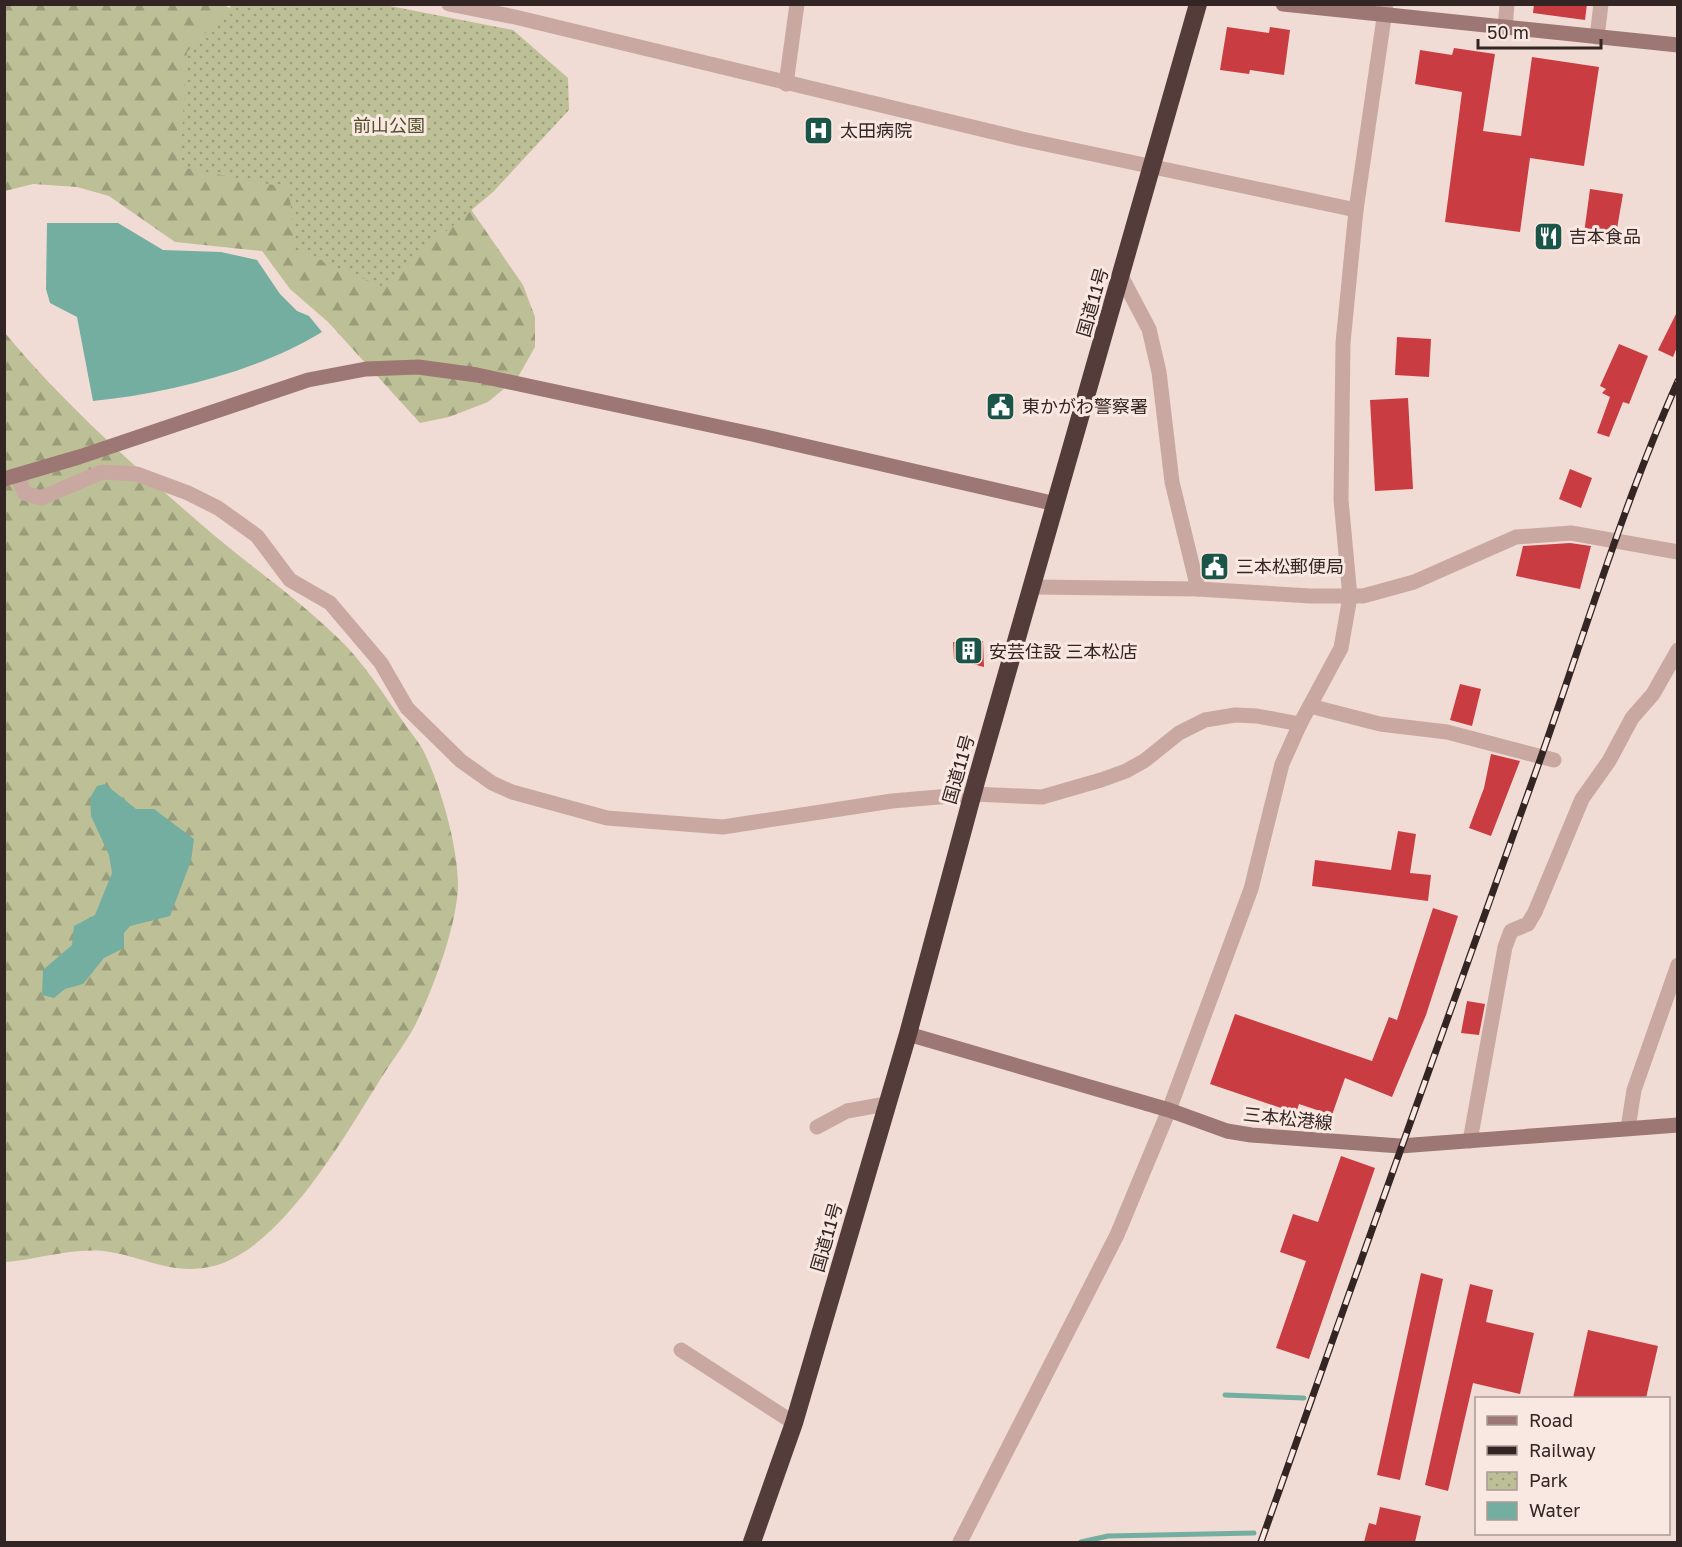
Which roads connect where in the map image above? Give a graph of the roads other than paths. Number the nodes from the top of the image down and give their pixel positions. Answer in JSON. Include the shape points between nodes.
{"nodes":[{"id":1,"x":449,"y":4,"type":"edge"},
{"id":2,"x":797,"y":4,"type":"edge"},
{"id":3,"x":1198,"y":4,"type":"edge"},
{"id":4,"x":1283,"y":4,"type":"edge"},
{"id":5,"x":1507,"y":4,"type":"edge"},
{"id":6,"x":1601,"y":4,"type":"edge"},
{"id":7,"x":515,"y":10,"type":"edge"},
{"id":8,"x":1385,"y":10,"type":"edge"},
{"id":9,"x":1505,"y":28,"type":"junction"},
{"id":10,"x":1597,"y":37,"type":"junction"},
{"id":11,"x":1677,"y":45,"type":"edge"},
{"id":12,"x":786,"y":84,"type":"junction"},
{"id":13,"x":1153,"y":166,"type":"junction"},
{"id":14,"x":1356,"y":210,"type":"junction"},
{"id":15,"x":1121,"y":276,"type":"junction"},
{"id":16,"x":11,"y":478,"type":"edge"},
{"id":17,"x":1056,"y":504,"type":"junction"},
{"id":18,"x":1677,"y":552,"type":"edge"},
{"id":19,"x":1033,"y":587,"type":"junction"},
{"id":20,"x":1198,"y":589,"type":"junction"},
{"id":21,"x":1350,"y":597,"type":"junction"},
{"id":22,"x":1677,"y":650,"type":"edge"},
{"id":23,"x":1310,"y":706,"type":"junction"},
{"id":24,"x":1300,"y":723,"type":"junction"},
{"id":25,"x":1554,"y":760,"type":"dead end"},
{"id":26,"x":973,"y":794,"type":"junction"},
{"id":27,"x":1677,"y":965,"type":"edge"},
{"id":28,"x":908,"y":1034,"type":"junction"},
{"id":29,"x":886,"y":1104,"type":"junction"},
{"id":30,"x":1169,"y":1110,"type":"junction"},
{"id":31,"x":1677,"y":1125,"type":"edge"},
{"id":32,"x":817,"y":1127,"type":"dead end"},
{"id":33,"x":1628,"y":1128,"type":"junction"},
{"id":34,"x":1470,"y":1141,"type":"junction"},
{"id":35,"x":681,"y":1350,"type":"dead end"},
{"id":36,"x":794,"y":1423,"type":"junction"},
{"id":37,"x":752,"y":1542,"type":"edge"},
{"id":38,"x":960,"y":1542,"type":"edge"}],
"edges":[{"from":1,"to":7,"type":"street"},
{"from":2,"to":12,"type":"street"},
{"from":3,"to":13,"type":"highway","name":"国道11号"},
{"from":4,"to":8,"type":"street"},
{"from":5,"to":9,"type":"street"},
{"from":6,"to":10,"type":"street"},
{"from":7,"to":12,"type":"street"},
{"from":8,"to":9,"type":"street"},
{"from":8,"to":14,"type":"street"},
{"from":9,"to":10,"type":"street"},
{"from":10,"to":11,"type":"street"},
{"from":12,"to":13,"type":"street"},
{"from":13,"to":14,"type":"street"},
{"from":13,"to":15,"type":"highway","name":"国道11号"},
{"from":14,"to":21,"type":"street","via":[[1342,343],[1340,408],[1341,500]]},
{"from":15,"to":17,"type":"highway","name":"国道11号"},
{"from":15,"to":20,"type":"street","via":[[1149,329],[1159,372],[1172,482]]},
{"from":16,"to":17,"type":"street","via":[[309,380],[366,369],[418,367],[477,375],[752,434]]},
{"from":16,"to":26,"type":"street","via":[[24,493],[40,498],[102,472],[137,474],[218,508],[257,536],[290,580],[330,603],[381,663],[407,708],[438,739],[461,761],[512,792],[607,818],[723,827],[892,801]]},
{"from":17,"to":19,"type":"highway","name":"国道11号"},
{"from":18,"to":21,"type":"street","via":[[1571,533],[1516,537],[1414,582]]},
{"from":19,"to":20,"type":"street"},
{"from":19,"to":26,"type":"highway","name":"国道11号"},
{"from":20,"to":21,"type":"street"},
{"from":21,"to":23,"type":"street","via":[[1341,648]]},
{"from":22,"to":34,"type":"street","via":[[1653,694],[1632,718],[1609,761],[1582,799],[1528,924],[1511,931]]},
{"from":23,"to":24,"type":"street"},
{"from":23,"to":25,"type":"street","via":[[1380,724],[1447,732]]},
{"from":24,"to":26,"type":"street","via":[[1257,716],[1218,717],[1191,726],[1144,761],[1101,780],[1042,796]]},
{"from":24,"to":30,"type":"street","via":[[1282,764],[1251,889]]},
{"from":26,"to":28,"type":"highway","name":"国道11号"},
{"from":27,"to":33,"type":"street","via":[[1634,1090]]},
{"from":28,"to":29,"type":"highway","name":"国道11号"},
{"from":28,"to":30,"type":"street","name":"三本松港線"},
{"from":29,"to":32,"type":"street","via":[[848,1112]]},
{"from":29,"to":36,"type":"highway","name":"国道11号"},
{"from":30,"to":34,"type":"street","name":"三本松港線","via":[[1251,1136],[1390,1146]]},
{"from":30,"to":38,"type":"street","via":[[1117,1235]]},
{"from":31,"to":33,"type":"street","name":"三本松港線"},
{"from":33,"to":34,"type":"street","name":"三本松港線"},
{"from":35,"to":36,"type":"street"},
{"from":36,"to":37,"type":"highway","name":"国道11号"}]}
